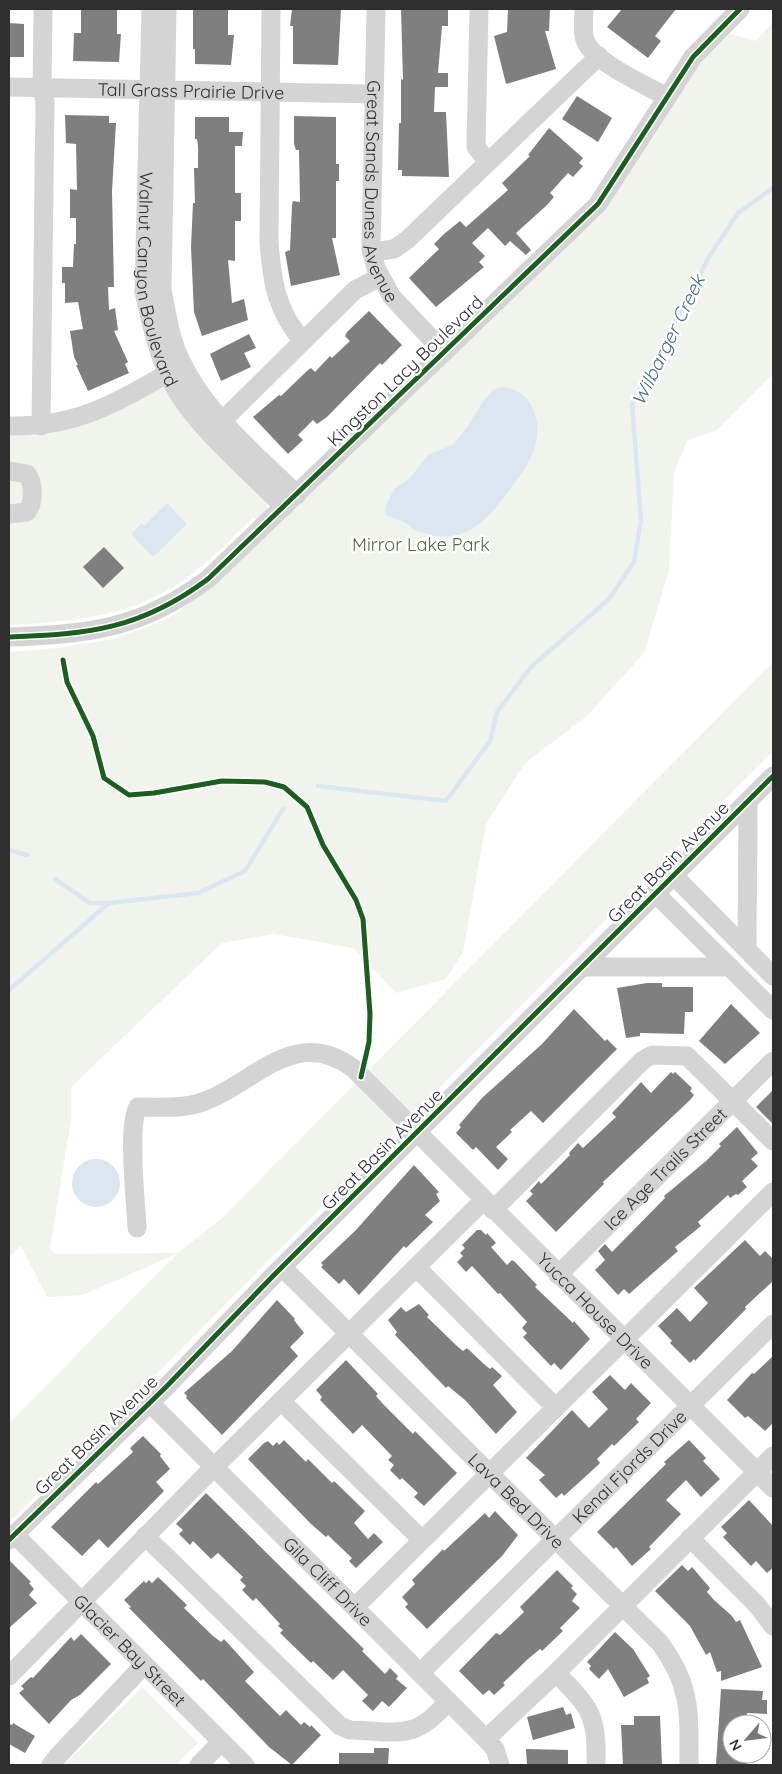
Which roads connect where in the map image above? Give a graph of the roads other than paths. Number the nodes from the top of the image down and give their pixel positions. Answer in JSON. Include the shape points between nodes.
{"nodes":[{"id":1,"x":43,"y":9,"type":"edge"},
{"id":2,"x":151,"y":9,"type":"edge"},
{"id":3,"x":167,"y":9,"type":"edge"},
{"id":4,"x":271,"y":9,"type":"edge"},
{"id":5,"x":376,"y":9,"type":"edge"},
{"id":6,"x":478,"y":9,"type":"edge"},
{"id":7,"x":584,"y":9,"type":"edge"},
{"id":8,"x":740,"y":9,"type":"edge"},
{"id":9,"x":598,"y":56,"type":"junction"},
{"id":10,"x":9,"y":87,"type":"edge"},
{"id":11,"x":42,"y":88,"type":"junction"},
{"id":12,"x":157,"y":90,"type":"junction"},
{"id":13,"x":269,"y":92,"type":"junction"},
{"id":14,"x":374,"y":94,"type":"junction"},
{"id":15,"x":667,"y":97,"type":"junction"},
{"id":16,"x":488,"y":162,"type":"junction"},
{"id":17,"x":372,"y":252,"type":"junction"},
{"id":18,"x":380,"y":277,"type":"junction"},
{"id":19,"x":303,"y":341,"type":"junction"},
{"id":20,"x":444,"y":352,"type":"junction"},
{"id":21,"x":168,"y":374,"type":"junction"},
{"id":22,"x":223,"y":420,"type":"junction"},
{"id":23,"x":9,"y":426,"type":"edge"},
{"id":24,"x":41,"y":426,"type":"junction"},
{"id":25,"x":9,"y":471,"type":"edge"},
{"id":26,"x":290,"y":501,"type":"junction"},
{"id":27,"x":9,"y":514,"type":"edge"},
{"id":28,"x":9,"y":637,"type":"edge"},
{"id":29,"x":773,"y":776,"type":"edge"},
{"id":30,"x":748,"y":801,"type":"junction"},
{"id":31,"x":674,"y":876,"type":"junction"},
{"id":32,"x":656,"y":894,"type":"junction"},
{"id":33,"x":747,"y":950,"type":"junction"},
{"id":34,"x":584,"y":966,"type":"junction"},
{"id":35,"x":730,"y":967,"type":"junction"},
{"id":36,"x":773,"y":976,"type":"edge"},
{"id":37,"x":773,"y":1010,"type":"edge"},
{"id":38,"x":773,"y":1061,"type":"edge"},
{"id":39,"x":733,"y":1101,"type":"junction"},
{"id":40,"x":418,"y":1133,"type":"junction"},
{"id":41,"x":773,"y":1142,"type":"edge"},
{"id":42,"x":773,"y":1192,"type":"edge"},
{"id":43,"x":489,"y":1205,"type":"junction"},
{"id":44,"x":137,"y":1228,"type":"dead end"},
{"id":45,"x":282,"y":1267,"type":"junction"},
{"id":46,"x":416,"y":1267,"type":"junction"},
{"id":47,"x":558,"y":1275,"type":"junction"},
{"id":48,"x":773,"y":1324,"type":"edge"},
{"id":49,"x":349,"y":1333,"type":"junction"},
{"id":50,"x":623,"y":1340,"type":"junction"},
{"id":51,"x":281,"y":1401,"type":"junction"},
{"id":52,"x":150,"y":1403,"type":"junction"},
{"id":53,"x":691,"y":1406,"type":"junction"},
{"id":54,"x":555,"y":1407,"type":"junction"},
{"id":55,"x":773,"y":1456,"type":"edge"},
{"id":56,"x":214,"y":1468,"type":"junction"},
{"id":57,"x":757,"y":1472,"type":"junction"},
{"id":58,"x":489,"y":1474,"type":"junction"},
{"id":59,"x":773,"y":1488,"type":"edge"},
{"id":60,"x":146,"y":1536,"type":"junction"},
{"id":61,"x":12,"y":1537,"type":"edge"},
{"id":62,"x":690,"y":1538,"type":"junction"},
{"id":63,"x":422,"y":1540,"type":"junction"},
{"id":64,"x":555,"y":1541,"type":"junction"},
{"id":65,"x":81,"y":1602,"type":"junction"},
{"id":66,"x":623,"y":1606,"type":"junction"},
{"id":67,"x":355,"y":1608,"type":"junction"},
{"id":68,"x":773,"y":1626,"type":"edge"},
{"id":69,"x":144,"y":1665,"type":"junction"},
{"id":70,"x":420,"y":1673,"type":"junction"},
{"id":71,"x":556,"y":1673,"type":"junction"},
{"id":72,"x":9,"y":1676,"type":"edge"},
{"id":73,"x":448,"y":1701,"type":"junction"},
{"id":74,"x":486,"y":1739,"type":"junction"},
{"id":75,"x":221,"y":1742,"type":"junction"},
{"id":76,"x":52,"y":1765,"type":"edge"},
{"id":77,"x":198,"y":1765,"type":"edge"},
{"id":78,"x":245,"y":1765,"type":"edge"},
{"id":79,"x":500,"y":1765,"type":"edge"},
{"id":80,"x":596,"y":1765,"type":"edge"},
{"id":81,"x":689,"y":1765,"type":"edge"}],
"edges":[{"from":1,"to":11,"type":"street"},
{"from":2,"to":12,"type":"street","name":"Walnut Canyon Boulevard"},
{"from":3,"to":12,"type":"street","name":"Walnut Canyon Boulevard"},
{"from":4,"to":13,"type":"street"},
{"from":5,"to":14,"type":"street","name":"Great Sands Dunes Avenue"},
{"from":6,"to":16,"type":"street","via":[[476,147]]},
{"from":7,"to":9,"type":"street","via":[[585,40]]},
{"from":8,"to":15,"type":"street","name":"Kingston Lacy Boulevard","via":[[692,57]]},
{"from":9,"to":15,"type":"street"},
{"from":9,"to":16,"type":"street"},
{"from":10,"to":11,"type":"street","name":"Tall Grass Prairie Drive"},
{"from":11,"to":12,"type":"street","name":"Tall Grass Prairie Drive"},
{"from":11,"to":24,"type":"street","via":[[45,102]]},
{"from":12,"to":13,"type":"street","name":"Tall Grass Prairie Drive"},
{"from":12,"to":21,"type":"street","name":"Walnut Canyon Boulevard","via":[[144,292],[153,334]]},
{"from":12,"to":22,"type":"street","name":"Walnut Canyon Boulevard","via":[[162,290],[170,330],[180,360]]},
{"from":13,"to":14,"type":"street","name":"Tall Grass Prairie Drive"},
{"from":13,"to":19,"type":"street","via":[[271,265],[283,315]]},
{"from":14,"to":17,"type":"street","name":"Great Sands Dunes Avenue"},
{"from":15,"to":20,"type":"street","name":"Kingston Lacy Boulevard","via":[[598,204]]},
{"from":16,"to":17,"type":"street","via":[[399,247]]},
{"from":17,"to":18,"type":"street","name":"Great Sands Dunes Avenue"},
{"from":18,"to":19,"type":"street","via":[[355,290]]},
{"from":18,"to":20,"type":"street","name":"Great Sands Dunes Avenue","via":[[392,297]]},
{"from":19,"to":22,"type":"street"},
{"from":20,"to":26,"type":"street","name":"Kingston Lacy Boulevard"},
{"from":21,"to":24,"type":"street","via":[[83,417]]},
{"from":21,"to":26,"type":"street","name":"Walnut Canyon Boulevard","via":[[196,417]]},
{"from":22,"to":26,"type":"street","name":"Walnut Canyon Boulevard"},
{"from":23,"to":24,"type":"street"},
{"from":25,"to":27,"type":"street","via":[[27,474],[32,503],[27,512]]},
{"from":26,"to":28,"type":"street","name":"Kingston Lacy Boulevard","via":[[208,578],[143,618],[91,632]]},
{"from":29,"to":30,"type":"street","name":"Great Basin Avenue"},
{"from":30,"to":31,"type":"street","name":"Great Basin Avenue"},
{"from":30,"to":33,"type":"street"},
{"from":31,"to":32,"type":"street","name":"Great Basin Avenue"},
{"from":31,"to":33,"type":"street"},
{"from":32,"to":34,"type":"street","name":"Great Basin Avenue"},
{"from":32,"to":35,"type":"street"},
{"from":33,"to":36,"type":"street"},
{"from":34,"to":35,"type":"street"},
{"from":34,"to":40,"type":"street","name":"Great Basin Avenue"},
{"from":35,"to":37,"type":"street"},
{"from":38,"to":39,"type":"street","name":"Ice Age Trails Street"},
{"from":39,"to":41,"type":"street"},
{"from":39,"to":43,"type":"street","via":[[687,1056],[652,1055]]},
{"from":39,"to":47,"type":"street","name":"Ice Age Trails Street"},
{"from":40,"to":43,"type":"street","name":"Yucca House Drive"},
{"from":40,"to":44,"type":"street","name":"Yucca House Drive","via":[[344,1062],[315,1051],[292,1054],[220,1094],[195,1104],[138,1107],[133,1130]]},
{"from":40,"to":45,"type":"street","name":"Great Basin Avenue"},
{"from":42,"to":50,"type":"street"},
{"from":43,"to":46,"type":"street"},
{"from":43,"to":47,"type":"street","name":"Yucca House Drive"},
{"from":45,"to":49,"type":"street","name":"Lava Bed Drive"},
{"from":45,"to":52,"type":"street","name":"Great Basin Avenue"},
{"from":46,"to":49,"type":"street"},
{"from":46,"to":54,"type":"street"},
{"from":47,"to":50,"type":"street","name":"Yucca House Drive"},
{"from":48,"to":53,"type":"street","name":"Kenai Fjords Drive"},
{"from":49,"to":51,"type":"street"},
{"from":49,"to":58,"type":"street","name":"Lava Bed Drive"},
{"from":50,"to":53,"type":"street","name":"Yucca House Drive"},
{"from":50,"to":54,"type":"street"},
{"from":51,"to":56,"type":"street"},
{"from":51,"to":63,"type":"street"},
{"from":52,"to":56,"type":"street","name":"Gila Cliff Drive"},
{"from":52,"to":61,"type":"street","name":"Great Basin Avenue"},
{"from":53,"to":57,"type":"street","name":"Yucca House Drive"},
{"from":53,"to":64,"type":"street","name":"Kenai Fjords Drive"},
{"from":54,"to":58,"type":"street"},
{"from":55,"to":57,"type":"street"},
{"from":56,"to":60,"type":"street"},
{"from":56,"to":67,"type":"street","name":"Gila Cliff Drive"},
{"from":57,"to":59,"type":"street","name":"Yucca House Drive"},
{"from":57,"to":62,"type":"street"},
{"from":58,"to":63,"type":"street"},
{"from":58,"to":64,"type":"street","name":"Lava Bed Drive"},
{"from":60,"to":65,"type":"street"},
{"from":60,"to":73,"type":"street","via":[[333,1719],[346,1728],[413,1731],[424,1726]]},
{"from":61,"to":65,"type":"street","name":"Glacier Bay Street"},
{"from":62,"to":66,"type":"street"},
{"from":62,"to":68,"type":"street","via":[[757,1605]]},
{"from":63,"to":67,"type":"street"},
{"from":64,"to":66,"type":"street","name":"Lava Bed Drive"},
{"from":64,"to":70,"type":"street","name":"Kenai Fjords Drive"},
{"from":65,"to":69,"type":"street","name":"Glacier Bay Street"},
{"from":65,"to":72,"type":"street"},
{"from":66,"to":71,"type":"street"},
{"from":66,"to":81,"type":"street","name":"Lava Bed Drive","via":[[668,1654],[686,1692]]},
{"from":67,"to":70,"type":"street","name":"Gila Cliff Drive"},
{"from":69,"to":75,"type":"street","name":"Glacier Bay Street"},
{"from":69,"to":76,"type":"street"},
{"from":70,"to":73,"type":"street","name":"Gila Cliff Drive"},
{"from":71,"to":74,"type":"street"},
{"from":71,"to":80,"type":"street","via":[[583,1701],[594,1720]]},
{"from":73,"to":74,"type":"street","name":"Gila Cliff Drive"},
{"from":74,"to":79,"type":"street","name":"Gila Cliff Drive","via":[[495,1749]]},
{"from":75,"to":77,"type":"street"},
{"from":75,"to":78,"type":"street","name":"Glacier Bay Street"}]}
